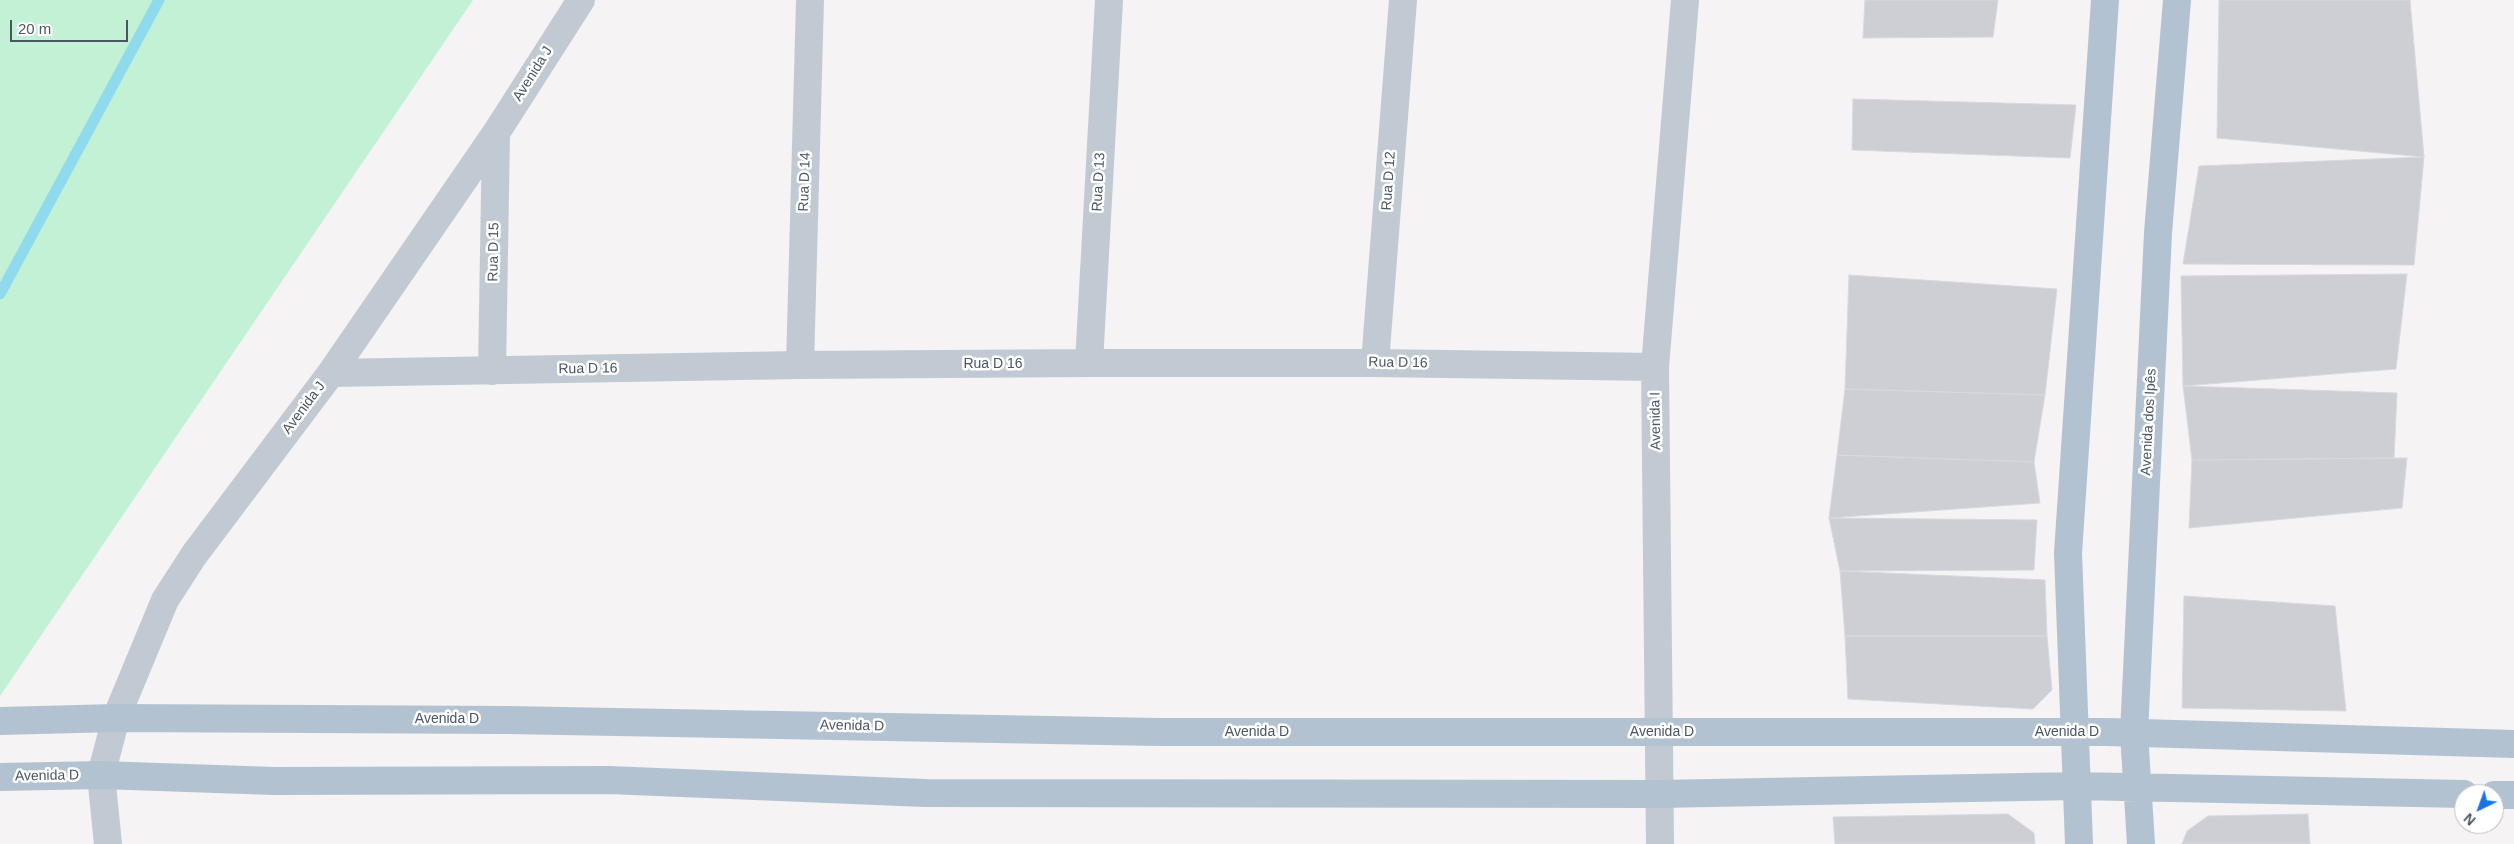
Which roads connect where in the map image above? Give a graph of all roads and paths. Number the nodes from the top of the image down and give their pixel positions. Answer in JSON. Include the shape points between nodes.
{"nodes":[{"id":1,"x":581,"y":0,"type":"edge"},
{"id":2,"x":810,"y":0,"type":"edge"},
{"id":3,"x":1109,"y":0,"type":"edge"},
{"id":4,"x":1403,"y":0,"type":"edge"},
{"id":5,"x":1684,"y":0,"type":"edge"},
{"id":6,"x":2105,"y":0,"type":"edge"},
{"id":7,"x":2176,"y":0,"type":"edge"},
{"id":8,"x":496,"y":133,"type":"junction"},
{"id":9,"x":1089,"y":363,"type":"junction"},
{"id":10,"x":1375,"y":363,"type":"junction"},
{"id":11,"x":800,"y":365,"type":"junction"},
{"id":12,"x":1655,"y":367,"type":"junction"},
{"id":13,"x":492,"y":371,"type":"junction"},
{"id":14,"x":331,"y":373,"type":"junction"},
{"id":15,"x":116,"y":718,"type":"junction"},
{"id":16,"x":0,"y":720,"type":"edge"},
{"id":17,"x":1660,"y":732,"type":"junction"},
{"id":18,"x":2074,"y":732,"type":"junction"},
{"id":19,"x":2134,"y":733,"type":"junction"},
{"id":20,"x":2514,"y":744,"type":"edge"},
{"id":21,"x":101,"y":775,"type":"junction"},
{"id":22,"x":0,"y":777,"type":"edge"},
{"id":23,"x":2076,"y":786,"type":"junction"},
{"id":24,"x":2138,"y":787,"type":"junction"},
{"id":25,"x":1660,"y":794,"type":"junction"},
{"id":26,"x":2454,"y":794,"type":"edge"},
{"id":27,"x":108,"y":844,"type":"edge"},
{"id":28,"x":1660,"y":844,"type":"edge"},
{"id":29,"x":2079,"y":844,"type":"edge"},
{"id":30,"x":2140,"y":844,"type":"edge"}],
"edges":[{"from":1,"to":8,"type":"street","name":"Avenida J"},
{"from":2,"to":11,"type":"street","name":"Rua D 14"},
{"from":3,"to":9,"type":"street","name":"Rua D 13"},
{"from":4,"to":10,"type":"street","name":"Rua D 12"},
{"from":5,"to":12,"type":"street","name":"Avenida I"},
{"from":6,"to":18,"type":"main road","via":[[2068,553]]},
{"from":7,"to":19,"type":"main road","name":"Avenida dos Ipês","via":[[2158,233]]},
{"from":8,"to":13,"type":"street","name":"Rua D 15"},
{"from":8,"to":14,"type":"street","name":"Avenida J"},
{"from":9,"to":10,"type":"street","name":"Rua D 16"},
{"from":9,"to":11,"type":"street","name":"Rua D 16"},
{"from":10,"to":12,"type":"street","name":"Rua D 16"},
{"from":11,"to":13,"type":"street","name":"Rua D 16"},
{"from":12,"to":17,"type":"street","name":"Avenida I"},
{"from":13,"to":14,"type":"street","name":"Rua D 16"},
{"from":14,"to":15,"type":"street","name":"Avenida J","via":[[194,555],[165,600]]},
{"from":15,"to":16,"type":"main road","name":"Avenida D"},
{"from":15,"to":17,"type":"main road","name":"Avenida D","via":[[518,720],[1158,732]]},
{"from":15,"to":21,"type":"street","name":"Avenida J"},
{"from":17,"to":18,"type":"main road","name":"Avenida D"},
{"from":17,"to":25,"type":"street","name":"Avenida I"},
{"from":18,"to":19,"type":"main road","name":"Avenida D"},
{"from":18,"to":23,"type":"main road"},
{"from":19,"to":20,"type":"main road","name":"Avenida D"},
{"from":19,"to":24,"type":"main road","name":"Avenida dos Ipês"},
{"from":21,"to":22,"type":"main road","name":"Avenida D"},
{"from":21,"to":25,"type":"main road","name":"Avenida D","via":[[274,780],[609,780],[925,793]]},
{"from":21,"to":27,"type":"street","name":"Avenida J"},
{"from":23,"to":24,"type":"main road","name":"Avenida D"},
{"from":23,"to":25,"type":"main road","name":"Avenida D"},
{"from":23,"to":29,"type":"main road"},
{"from":24,"to":26,"type":"main road","name":"Avenida D"},
{"from":24,"to":30,"type":"main road","name":"Avenida dos Ipês"},
{"from":25,"to":28,"type":"street","name":"Avenida I"}]}
